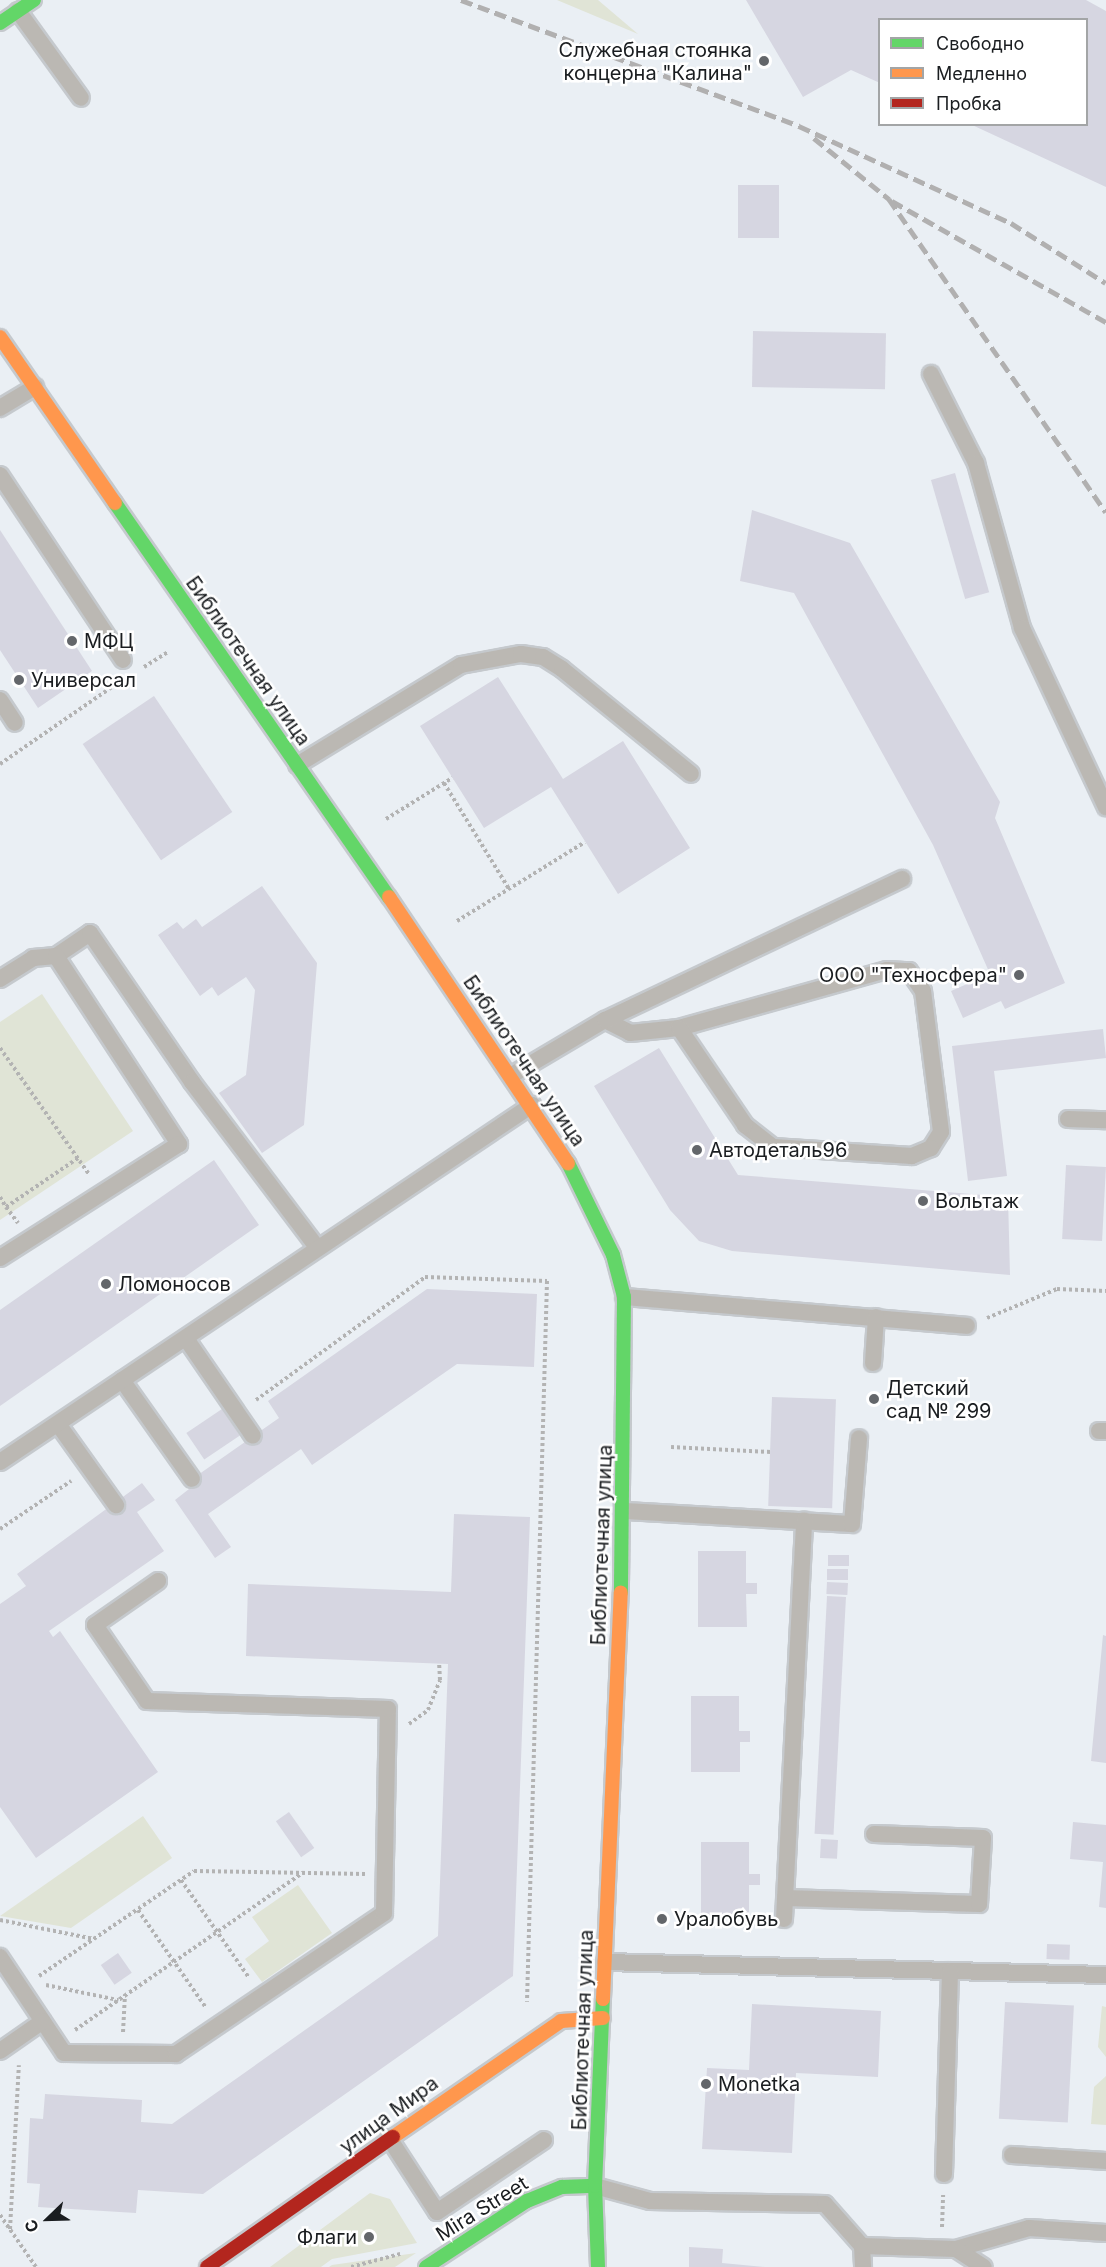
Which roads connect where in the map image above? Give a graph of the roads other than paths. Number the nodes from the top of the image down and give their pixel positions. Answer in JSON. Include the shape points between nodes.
{"nodes":[{"id":1,"x":34,"y":0,"type":"edge"},
{"id":2,"x":18,"y":11,"type":"junction"},
{"id":3,"x":0,"y":23,"type":"edge"},
{"id":4,"x":81,"y":98,"type":"dead end"},
{"id":5,"x":0,"y":337,"type":"edge"},
{"id":6,"x":931,"y":374,"type":"dead end"},
{"id":7,"x":35,"y":387,"type":"junction"},
{"id":8,"x":0,"y":408,"type":"edge"},
{"id":9,"x":0,"y":475,"type":"edge"},
{"id":10,"x":123,"y":660,"type":"dead end"},
{"id":11,"x":0,"y":700,"type":"edge"},
{"id":12,"x":15,"y":723,"type":"dead end"},
{"id":13,"x":297,"y":765,"type":"junction"},
{"id":14,"x":691,"y":774,"type":"dead end"},
{"id":15,"x":1106,"y":807,"type":"edge"},
{"id":16,"x":902,"y":879,"type":"dead end"},
{"id":17,"x":56,"y":956,"type":"junction"},
{"id":18,"x":0,"y":979,"type":"edge"},
{"id":19,"x":605,"y":1020,"type":"junction"},
{"id":20,"x":679,"y":1028,"type":"junction"},
{"id":21,"x":512,"y":1075,"type":"junction"},
{"id":22,"x":532,"y":1105,"type":"junction"},
{"id":23,"x":1068,"y":1119,"type":"dead end"},
{"id":24,"x":1106,"y":1120,"type":"edge"},
{"id":25,"x":317,"y":1247,"type":"junction"},
{"id":26,"x":0,"y":1258,"type":"edge"},
{"id":27,"x":624,"y":1297,"type":"junction"},
{"id":28,"x":876,"y":1317,"type":"junction"},
{"id":29,"x":967,"y":1326,"type":"road end"},
{"id":30,"x":187,"y":1340,"type":"junction"},
{"id":31,"x":873,"y":1363,"type":"dead end"},
{"id":32,"x":122,"y":1380,"type":"junction"},
{"id":33,"x":58,"y":1424,"type":"junction"},
{"id":34,"x":253,"y":1436,"type":"dead end"},
{"id":35,"x":859,"y":1438,"type":"dead end"},
{"id":36,"x":0,"y":1462,"type":"edge"},
{"id":37,"x":192,"y":1479,"type":"dead end"},
{"id":38,"x":116,"y":1505,"type":"dead end"},
{"id":39,"x":625,"y":1511,"type":"junction"},
{"id":40,"x":804,"y":1521,"type":"junction"},
{"id":41,"x":158,"y":1581,"type":"dead end"},
{"id":42,"x":874,"y":1834,"type":"dead end"},
{"id":43,"x":785,"y":1898,"type":"junction"},
{"id":44,"x":784,"y":1919,"type":"dead end"},
{"id":45,"x":0,"y":1957,"type":"edge"},
{"id":46,"x":605,"y":1962,"type":"junction"},
{"id":47,"x":950,"y":1971,"type":"junction"},
{"id":48,"x":1106,"y":1975,"type":"edge"},
{"id":49,"x":603,"y":2018,"type":"junction"},
{"id":50,"x":43,"y":2021,"type":"junction"},
{"id":51,"x":0,"y":2051,"type":"edge"},
{"id":52,"x":389,"y":2138,"type":"junction"},
{"id":53,"x":544,"y":2139,"type":"dead end"},
{"id":54,"x":1012,"y":2155,"type":"dead end"},
{"id":55,"x":1106,"y":2161,"type":"edge"},
{"id":56,"x":944,"y":2174,"type":"road end"},
{"id":57,"x":596,"y":2186,"type":"junction"},
{"id":58,"x":1106,"y":2233,"type":"edge"},
{"id":59,"x":862,"y":2246,"type":"junction"},
{"id":60,"x":948,"y":2249,"type":"junction"},
{"id":61,"x":207,"y":2267,"type":"edge"},
{"id":62,"x":426,"y":2267,"type":"edge"},
{"id":63,"x":598,"y":2267,"type":"edge"},
{"id":64,"x":863,"y":2267,"type":"edge"},
{"id":65,"x":984,"y":2267,"type":"edge"}],
"edges":[{"from":1,"to":2,"type":"street"},
{"from":2,"to":3,"type":"street"},
{"from":2,"to":4,"type":"lane"},
{"from":5,"to":7,"type":"street","name":"Библиотечная улица"},
{"from":6,"to":15,"type":"lane","via":[[976,463],[1022,628]]},
{"from":7,"to":8,"type":"lane"},
{"from":7,"to":13,"type":"street","name":"Библиотечная улица"},
{"from":9,"to":10,"type":"lane"},
{"from":11,"to":12,"type":"lane"},
{"from":13,"to":14,"type":"lane","via":[[461,665],[521,654],[543,657],[562,669]]},
{"from":13,"to":21,"type":"street","name":"Библиотечная улица"},
{"from":16,"to":19,"type":"lane"},
{"from":17,"to":18,"type":"lane","via":[[33,958]]},
{"from":17,"to":25,"type":"lane","via":[[90,933],[192,1082]]},
{"from":17,"to":26,"type":"lane","via":[[179,1144]]},
{"from":19,"to":20,"type":"lane","via":[[630,1033]]},
{"from":19,"to":21,"type":"lane"},
{"from":20,"to":20,"type":"lane","via":[[887,970],[909,971],[923,991],[940,1132],[931,1148],[912,1156],[773,1147],[745,1125]]},
{"from":21,"to":22,"type":"street","name":"Библиотечная улица"},
{"from":22,"to":25,"type":"lane"},
{"from":22,"to":27,"type":"street","name":"Библиотечная улица","via":[[596,1214]]},
{"from":23,"to":24,"type":"lane"},
{"from":25,"to":30,"type":"lane"},
{"from":27,"to":28,"type":"lane"},
{"from":27,"to":39,"type":"street","name":"Библиотечная улица"},
{"from":28,"to":29,"type":"lane"},
{"from":28,"to":31,"type":"lane"},
{"from":30,"to":32,"type":"lane"},
{"from":30,"to":34,"type":"lane"},
{"from":32,"to":33,"type":"lane"},
{"from":32,"to":37,"type":"lane"},
{"from":33,"to":36,"type":"lane"},
{"from":33,"to":38,"type":"lane"},
{"from":35,"to":40,"type":"lane","via":[[852,1524]]},
{"from":39,"to":40,"type":"lane"},
{"from":39,"to":46,"type":"street","name":"Библиотечная улица"},
{"from":40,"to":43,"type":"lane"},
{"from":41,"to":50,"type":"lane","via":[[94,1625],[147,1701],[388,1709],[384,1913],[176,2054],[64,2053]]},
{"from":42,"to":43,"type":"lane","via":[[983,1838],[979,1904]]},
{"from":43,"to":44,"type":"lane"},
{"from":45,"to":50,"type":"lane"},
{"from":46,"to":47,"type":"lane"},
{"from":46,"to":49,"type":"street","name":"Библиотечная улица"},
{"from":47,"to":48,"type":"lane"},
{"from":47,"to":56,"type":"lane"},
{"from":49,"to":52,"type":"street","name":"улица Мира","via":[[561,2021]]},
{"from":49,"to":57,"type":"street","name":"Библиотечная улица"},
{"from":50,"to":51,"type":"lane"},
{"from":52,"to":53,"type":"lane","via":[[437,2212]]},
{"from":52,"to":61,"type":"street","name":"улица Мира"},
{"from":54,"to":55,"type":"lane"},
{"from":57,"to":59,"type":"lane","via":[[650,2201],[825,2204]]},
{"from":57,"to":62,"type":"street","name":"Mira Street","via":[[562,2187],[527,2201]]},
{"from":57,"to":63,"type":"street","name":"Библиотечная улица"},
{"from":58,"to":60,"type":"lane","via":[[1029,2228]]},
{"from":59,"to":60,"type":"lane"},
{"from":59,"to":64,"type":"lane"},
{"from":60,"to":65,"type":"lane"}]}
